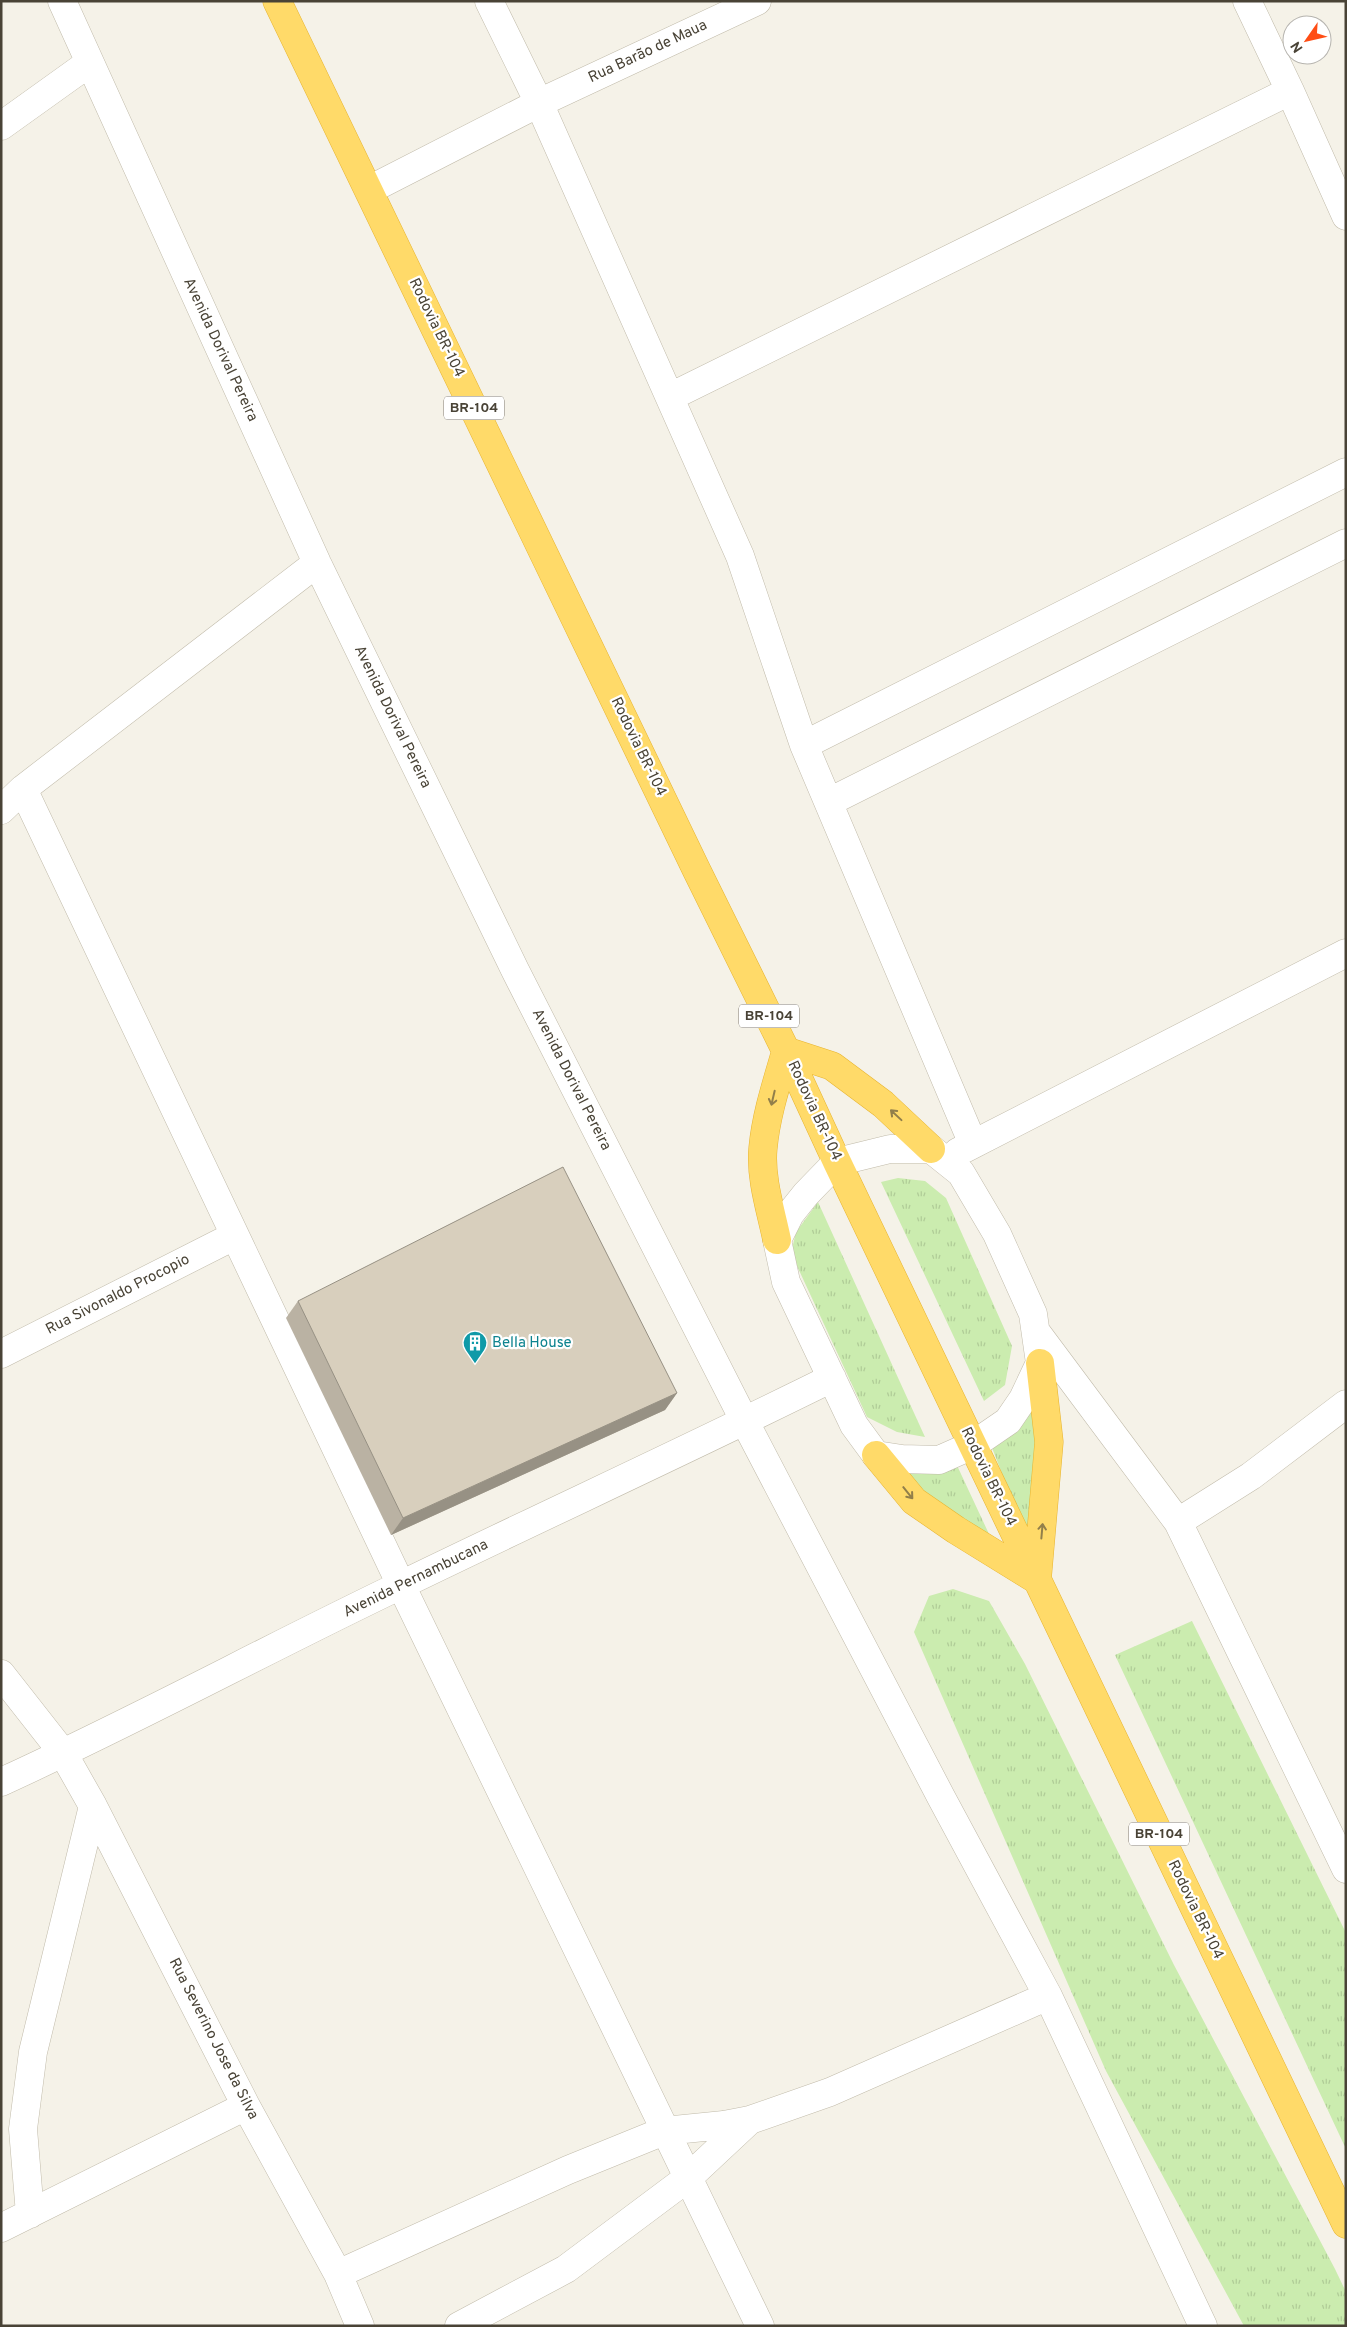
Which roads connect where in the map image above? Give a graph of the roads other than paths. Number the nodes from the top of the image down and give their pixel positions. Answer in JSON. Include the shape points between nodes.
{"nodes":[{"id":1,"x":62,"y":1,"type":"edge"},
{"id":2,"x":277,"y":1,"type":"edge"},
{"id":3,"x":489,"y":1,"type":"edge"},
{"id":4,"x":757,"y":1,"type":"edge"},
{"id":5,"x":1247,"y":1,"type":"edge"},
{"id":6,"x":89,"y":64,"type":"junction"},
{"id":7,"x":1290,"y":91,"type":"junction"},
{"id":8,"x":539,"y":103,"type":"junction"},
{"id":9,"x":1,"y":126,"type":"edge"},
{"id":10,"x":369,"y":190,"type":"junction"},
{"id":11,"x":1346,"y":216,"type":"edge"},
{"id":12,"x":670,"y":398,"type":"junction"},
{"id":13,"x":1346,"y":472,"type":"edge"},
{"id":14,"x":1346,"y":543,"type":"edge"},
{"id":15,"x":317,"y":564,"type":"junction"},
{"id":16,"x":804,"y":745,"type":"junction"},
{"id":17,"x":24,"y":789,"type":"junction"},
{"id":18,"x":829,"y":802,"type":"junction"},
{"id":19,"x":1,"y":810,"type":"edge"},
{"id":20,"x":1346,"y":953,"type":"edge"},
{"id":21,"x":786,"y":1050,"type":"junction"},
{"id":22,"x":973,"y":1144,"type":"junction"},
{"id":23,"x":938,"y":1154,"type":"junction"},
{"id":24,"x":838,"y":1162,"type":"junction"},
{"id":25,"x":234,"y":1236,"type":"junction"},
{"id":26,"x":777,"y":1240,"type":"junction"},
{"id":27,"x":1035,"y":1330,"type":"junction"},
{"id":28,"x":1,"y":1354,"type":"edge"},
{"id":29,"x":1040,"y":1363,"type":"junction"},
{"id":30,"x":832,"y":1378,"type":"junction"},
{"id":31,"x":1346,"y":1404,"type":"edge"},
{"id":32,"x":745,"y":1422,"type":"junction"},
{"id":33,"x":973,"y":1445,"type":"junction"},
{"id":34,"x":876,"y":1456,"type":"junction"},
{"id":35,"x":1178,"y":1522,"type":"junction"},
{"id":36,"x":1037,"y":1580,"type":"junction"},
{"id":37,"x":401,"y":1585,"type":"junction"},
{"id":38,"x":1,"y":1674,"type":"edge"},
{"id":39,"x":63,"y":1753,"type":"junction"},
{"id":40,"x":1,"y":1782,"type":"edge"},
{"id":41,"x":93,"y":1806,"type":"junction"},
{"id":42,"x":1346,"y":1869,"type":"edge"},
{"id":43,"x":1048,"y":1996,"type":"junction"},
{"id":44,"x":246,"y":2106,"type":"junction"},
{"id":45,"x":750,"y":2120,"type":"junction"},
{"id":46,"x":664,"y":2132,"type":"junction"},
{"id":47,"x":689,"y":2177,"type":"junction"},
{"id":48,"x":30,"y":2214,"type":"junction"},
{"id":49,"x":1346,"y":2224,"type":"edge"},
{"id":50,"x":1,"y":2228,"type":"edge"},
{"id":51,"x":338,"y":2274,"type":"junction"},
{"id":52,"x":360,"y":2326,"type":"edge"},
{"id":53,"x":459,"y":2326,"type":"edge"},
{"id":54,"x":760,"y":2326,"type":"edge"},
{"id":55,"x":1203,"y":2326,"type":"edge"}],
"edges":[{"from":1,"to":6,"type":"street","name":"Avenida Dorival Pereira"},
{"from":2,"to":10,"type":"highway","name":"Rodovia BR-104","number":"BR-104"},
{"from":3,"to":8,"type":"street"},
{"from":4,"to":8,"type":"street","name":"Rua Barão de Maua"},
{"from":5,"to":7,"type":"street"},
{"from":6,"to":9,"type":"street"},
{"from":6,"to":15,"type":"street","name":"Avenida Dorival Pereira"},
{"from":7,"to":11,"type":"street"},
{"from":7,"to":12,"type":"street"},
{"from":8,"to":10,"type":"street","name":"Rua Barão de Maua"},
{"from":8,"to":12,"type":"street"},
{"from":10,"to":21,"type":"highway","name":"Rodovia BR-104","number":"BR-104"},
{"from":12,"to":16,"type":"street","via":[[740,556]]},
{"from":13,"to":16,"type":"street"},
{"from":14,"to":18,"type":"street"},
{"from":15,"to":17,"type":"street"},
{"from":15,"to":32,"type":"street","name":"Avenida Dorival Pereira","via":[[515,970]]},
{"from":16,"to":18,"type":"street"},
{"from":17,"to":19,"type":"street"},
{"from":17,"to":25,"type":"street"},
{"from":18,"to":22,"type":"street"},
{"from":20,"to":22,"type":"street"},
{"from":23,"to":21,"type":"highway","one_way":true,"via":[[883,1104],[832,1066]]},
{"from":21,"to":24,"type":"highway","name":"Rodovia BR-104","number":"BR-104"},
{"from":21,"to":26,"type":"highway","one_way":true,"via":[[763,1149],[767,1194]]},
{"from":22,"to":23,"type":"street"},
{"from":23,"to":24,"type":"street","via":[[890,1150]]},
{"from":23,"to":27,"type":"street","via":[[961,1173],[997,1234],[1033,1314]]},
{"from":24,"to":26,"type":"street","via":[[790,1214]]},
{"from":24,"to":33,"type":"highway","name":"Rodovia BR-104","number":"BR-104"},
{"from":25,"to":28,"type":"street","name":"Rua Sivonaldo Procopio"},
{"from":25,"to":37,"type":"street"},
{"from":26,"to":30,"type":"street","via":[[786,1282]]},
{"from":27,"to":29,"type":"street"},
{"from":27,"to":35,"type":"street"},
{"from":29,"to":33,"type":"street","via":[[1023,1399],[1008,1421]]},
{"from":36,"to":29,"type":"highway","one_way":true,"via":[[1049,1442]]},
{"from":30,"to":32,"type":"street","name":"Avenida Pernambucana"},
{"from":30,"to":34,"type":"street","via":[[854,1425]]},
{"from":31,"to":35,"type":"street","via":[[1251,1476]]},
{"from":32,"to":37,"type":"street","name":"Avenida Pernambucana"},
{"from":32,"to":43,"type":"street","name":"Avenida Dorival Pereira"},
{"from":33,"to":34,"type":"street","via":[[939,1460]]},
{"from":33,"to":36,"type":"highway","name":"Rodovia BR-104","number":"BR-104"},
{"from":34,"to":36,"type":"highway","one_way":true,"via":[[914,1501]]},
{"from":35,"to":42,"type":"street"},
{"from":36,"to":49,"type":"highway","name":"Rodovia BR-104","number":"BR-104"},
{"from":37,"to":39,"type":"street","name":"Avenida Pernambucana"},
{"from":37,"to":46,"type":"street"},
{"from":38,"to":39,"type":"street","name":"Rua Severino Jose da Silva"},
{"from":39,"to":40,"type":"street","name":"Avenida Pernambucana"},
{"from":39,"to":41,"type":"street","name":"Rua Severino Jose da Silva"},
{"from":41,"to":44,"type":"street","name":"Rua Severino Jose da Silva"},
{"from":41,"to":48,"type":"street","via":[[33,2052],[23,2129]]},
{"from":43,"to":45,"type":"street","via":[[830,2092]]},
{"from":43,"to":55,"type":"street","name":"Avenida Dorival Pereira"},
{"from":44,"to":48,"type":"street"},
{"from":44,"to":51,"type":"street","name":"Rua Severino Jose da Silva"},
{"from":45,"to":46,"type":"street"},
{"from":45,"to":47,"type":"street"},
{"from":46,"to":47,"type":"street"},
{"from":46,"to":51,"type":"street","via":[[568,2170]]},
{"from":47,"to":53,"type":"street","via":[[566,2269]]},
{"from":47,"to":54,"type":"street"},
{"from":48,"to":50,"type":"street"},
{"from":51,"to":52,"type":"street","name":"Rua Severino Jose da Silva"}]}
